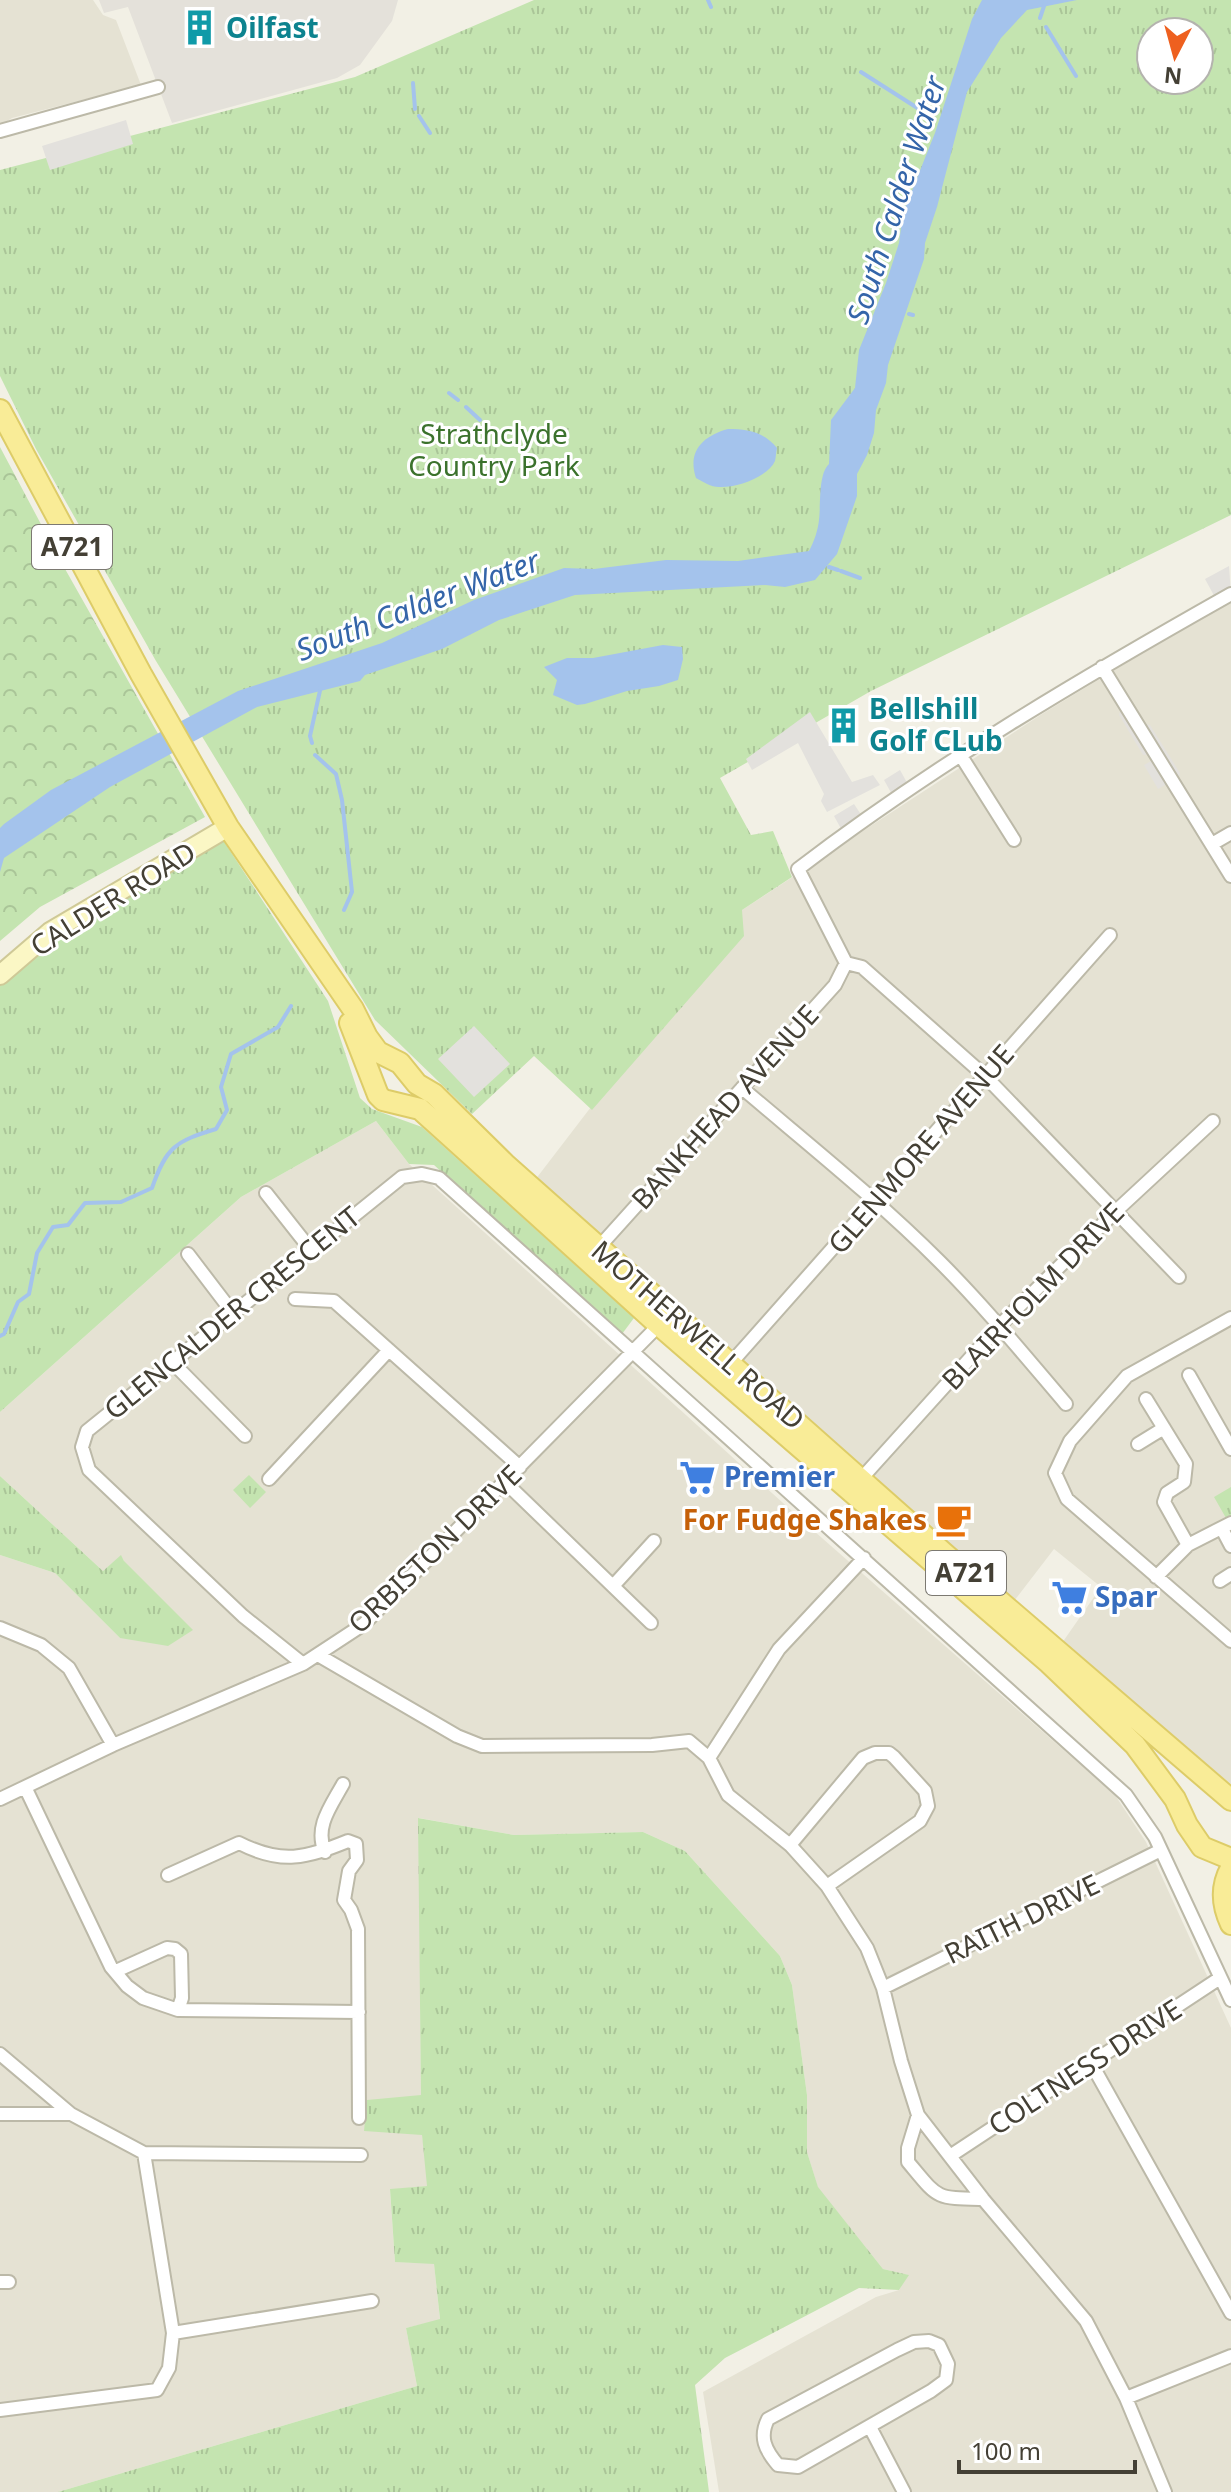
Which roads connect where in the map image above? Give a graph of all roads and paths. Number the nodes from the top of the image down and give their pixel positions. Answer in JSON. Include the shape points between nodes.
{"nodes":[{"id":1,"x":158,"y":87,"type":"dead end"},
{"id":2,"x":0,"y":123,"type":"edge"},
{"id":3,"x":0,"y":131,"type":"edge"},
{"id":4,"x":0,"y":410,"type":"edge"},
{"id":5,"x":1231,"y":594,"type":"edge"},
{"id":6,"x":1102,"y":667,"type":"junction"},
{"id":7,"x":961,"y":756,"type":"junction"},
{"id":8,"x":228,"y":827,"type":"junction"},
{"id":9,"x":1231,"y":833,"type":"edge"},
{"id":10,"x":1014,"y":840,"type":"dead end"},
{"id":11,"x":1212,"y":844,"type":"junction"},
{"id":12,"x":1231,"y":876,"type":"edge"},
{"id":13,"x":1110,"y":935,"type":"dead end"},
{"id":14,"x":846,"y":963,"type":"junction"},
{"id":15,"x":0,"y":975,"type":"edge"},
{"id":16,"x":342,"y":996,"type":"junction"},
{"id":17,"x":392,"y":1060,"type":"junction"},
{"id":18,"x":985,"y":1076,"type":"junction"},
{"id":19,"x":412,"y":1079,"type":"junction"},
{"id":20,"x":372,"y":1081,"type":"junction"},
{"id":21,"x":742,"y":1088,"type":"junction"},
{"id":22,"x":397,"y":1102,"type":"junction"},
{"id":23,"x":1213,"y":1121,"type":"dead end"},
{"id":24,"x":266,"y":1193,"type":"dead end"},
{"id":25,"x":875,"y":1202,"type":"junction"},
{"id":26,"x":1116,"y":1211,"type":"junction"},
{"id":27,"x":599,"y":1247,"type":"junction"},
{"id":28,"x":311,"y":1250,"type":"junction"},
{"id":29,"x":188,"y":1254,"type":"dead end"},
{"id":30,"x":1179,"y":1277,"type":"dead end"},
{"id":31,"x":295,"y":1299,"type":"dead end"},
{"id":32,"x":233,"y":1313,"type":"junction"},
{"id":33,"x":1230,"y":1320,"type":"edge"},
{"id":34,"x":659,"y":1325,"type":"junction"},
{"id":35,"x":999,"y":1326,"type":"junction"},
{"id":36,"x":389,"y":1350,"type":"junction"},
{"id":37,"x":635,"y":1351,"type":"junction"},
{"id":38,"x":173,"y":1363,"type":"junction"},
{"id":39,"x":731,"y":1363,"type":"junction"},
{"id":40,"x":1189,"y":1375,"type":"dead end"},
{"id":41,"x":1146,"y":1399,"type":"dead end"},
{"id":42,"x":1066,"y":1404,"type":"dead end"},
{"id":43,"x":1164,"y":1428,"type":"junction"},
{"id":44,"x":245,"y":1436,"type":"dead end"},
{"id":45,"x":1138,"y":1444,"type":"dead end"},
{"id":46,"x":1231,"y":1449,"type":"edge"},
{"id":47,"x":520,"y":1467,"type":"junction"},
{"id":48,"x":269,"y":1479,"type":"dead end"},
{"id":49,"x":861,"y":1479,"type":"junction"},
{"id":50,"x":505,"y":1482,"type":"junction"},
{"id":51,"x":1226,"y":1526,"type":"edge"},
{"id":52,"x":654,"y":1541,"type":"dead end"},
{"id":53,"x":1188,"y":1545,"type":"junction"},
{"id":54,"x":1231,"y":1546,"type":"edge"},
{"id":55,"x":864,"y":1558,"type":"junction"},
{"id":56,"x":1156,"y":1577,"type":"junction"},
{"id":57,"x":613,"y":1586,"type":"junction"},
{"id":58,"x":651,"y":1623,"type":"dead end"},
{"id":59,"x":0,"y":1628,"type":"edge"},
{"id":60,"x":1231,"y":1641,"type":"edge"},
{"id":61,"x":318,"y":1655,"type":"junction"},
{"id":62,"x":303,"y":1664,"type":"junction"},
{"id":63,"x":113,"y":1745,"type":"junction"},
{"id":64,"x":709,"y":1758,"type":"junction"},
{"id":65,"x":1205,"y":1777,"type":"junction"},
{"id":66,"x":343,"y":1784,"type":"dead end"},
{"id":67,"x":26,"y":1789,"type":"junction"},
{"id":68,"x":0,"y":1799,"type":"edge"},
{"id":69,"x":1175,"y":1799,"type":"junction"},
{"id":70,"x":1231,"y":1800,"type":"edge"},
{"id":71,"x":790,"y":1845,"type":"junction"},
{"id":72,"x":1161,"y":1850,"type":"junction"},
{"id":73,"x":325,"y":1852,"type":"junction"},
{"id":74,"x":1231,"y":1859,"type":"edge"},
{"id":75,"x":1231,"y":1868,"type":"edge"},
{"id":76,"x":168,"y":1875,"type":"dead end"},
{"id":77,"x":827,"y":1886,"type":"junction"},
{"id":78,"x":1231,"y":1924,"type":"edge"},
{"id":79,"x":116,"y":1971,"type":"junction"},
{"id":80,"x":1220,"y":1978,"type":"junction"},
{"id":81,"x":883,"y":1988,"type":"junction"},
{"id":82,"x":1231,"y":2000,"type":"edge"},
{"id":83,"x":178,"y":2010,"type":"junction"},
{"id":84,"x":359,"y":2012,"type":"junction"},
{"id":85,"x":0,"y":2054,"type":"edge"},
{"id":86,"x":1091,"y":2063,"type":"junction"},
{"id":87,"x":0,"y":2114,"type":"edge"},
{"id":88,"x":71,"y":2114,"type":"junction"},
{"id":89,"x":918,"y":2115,"type":"junction"},
{"id":90,"x":359,"y":2118,"type":"dead end"},
{"id":91,"x":144,"y":2153,"type":"junction"},
{"id":92,"x":361,"y":2155,"type":"dead end"},
{"id":93,"x":950,"y":2156,"type":"junction"},
{"id":94,"x":983,"y":2199,"type":"junction"},
{"id":95,"x":372,"y":2301,"type":"dead end"},
{"id":96,"x":1231,"y":2313,"type":"edge"},
{"id":97,"x":173,"y":2333,"type":"junction"},
{"id":98,"x":1231,"y":2356,"type":"edge"},
{"id":99,"x":1126,"y":2398,"type":"junction"},
{"id":100,"x":0,"y":2410,"type":"edge"},
{"id":101,"x":870,"y":2427,"type":"junction"},
{"id":102,"x":904,"y":2492,"type":"edge"},
{"id":103,"x":1165,"y":2492,"type":"edge"}],
"edges":[{"from":1,"to":3,"type":"street"},
{"from":2,"to":3,"type":"street"},
{"from":4,"to":8,"type":"main road","number":"A721"},
{"from":5,"to":6,"type":"street"},
{"from":6,"to":7,"type":"street"},
{"from":6,"to":11,"type":"street"},
{"from":7,"to":10,"type":"street"},
{"from":7,"to":14,"type":"street","via":[[798,869]]},
{"from":8,"to":15,"type":"street","name":"CALDER ROAD","via":[[50,932]]},
{"from":8,"to":16,"type":"main road","number":"A721"},
{"from":9,"to":11,"type":"street"},
{"from":11,"to":12,"type":"street"},
{"from":13,"to":18,"type":"street","name":"GLENMORE AVENUE"},
{"from":14,"to":18,"type":"street","via":[[862,967]]},
{"from":14,"to":21,"type":"street","name":"BANKHEAD AVENUE","via":[[835,985]]},
{"from":16,"to":17,"type":"main road","number":"A721","via":[[378,1052]]},
{"from":16,"to":20,"type":"main road","number":"A721"},
{"from":17,"to":19,"type":"main road","number":"A721"},
{"from":17,"to":20,"type":"main road","via":[[383,1063]]},
{"from":18,"to":25,"type":"street","name":"GLENMORE AVENUE"},
{"from":18,"to":26,"type":"street"},
{"from":19,"to":22,"type":"main road","via":[[408,1095]]},
{"from":19,"to":27,"type":"main road","name":"MOTHERWELL ROAD","number":"A721"},
{"from":20,"to":22,"type":"main road","number":"A721","via":[[383,1100]]},
{"from":21,"to":25,"type":"street"},
{"from":21,"to":27,"type":"street","name":"BANKHEAD AVENUE"},
{"from":22,"to":34,"type":"main road","name":"MOTHERWELL ROAD","number":"A721","via":[[420,1109]]},
{"from":23,"to":26,"type":"street","name":"BLAIRHOLM DRIVE"},
{"from":24,"to":28,"type":"street"},
{"from":25,"to":35,"type":"street"},
{"from":25,"to":39,"type":"street","name":"GLENMORE AVENUE"},
{"from":26,"to":30,"type":"street"},
{"from":26,"to":35,"type":"street","name":"BLAIRHOLM DRIVE"},
{"from":27,"to":39,"type":"main road","name":"MOTHERWELL ROAD","number":"A721"},
{"from":28,"to":32,"type":"street","name":"GLENCALDER CRESCENT"},
{"from":28,"to":37,"type":"street","name":"GLENCALDER CRESCENT","via":[[402,1177],[439,1178]]},
{"from":29,"to":32,"type":"street"},
{"from":31,"to":36,"type":"street","via":[[334,1301]]},
{"from":32,"to":38,"type":"street","name":"GLENCALDER CRESCENT"},
{"from":33,"to":56,"type":"street","via":[[1127,1376],[1070,1441],[1055,1473],[1067,1499]]},
{"from":34,"to":37,"type":"street","name":"ORBISTON DRIVE"},
{"from":34,"to":69,"type":"main road","name":"MOTHERWELL ROAD","number":"A721","via":[[1049,1663],[1135,1745]]},
{"from":35,"to":42,"type":"street"},
{"from":35,"to":49,"type":"street","name":"BLAIRHOLM DRIVE"},
{"from":36,"to":47,"type":"street"},
{"from":36,"to":48,"type":"street"},
{"from":37,"to":47,"type":"street","name":"ORBISTON DRIVE"},
{"from":37,"to":55,"type":"street","name":"MOTHERWELL ROAD"},
{"from":38,"to":44,"type":"street"},
{"from":38,"to":62,"type":"street","name":"GLENCALDER CRESCENT","via":[[87,1431],[82,1447],[89,1470],[243,1616]]},
{"from":39,"to":49,"type":"main road","name":"MOTHERWELL ROAD","number":"A721"},
{"from":40,"to":46,"type":"street"},
{"from":41,"to":43,"type":"street"},
{"from":43,"to":45,"type":"street"},
{"from":43,"to":53,"type":"street","via":[[1186,1464],[1184,1482],[1167,1493],[1164,1502]]},
{"from":47,"to":50,"type":"street","name":"ORBISTON DRIVE"},
{"from":49,"to":65,"type":"main road","name":"MOTHERWELL ROAD","number":"A721"},
{"from":50,"to":57,"type":"street"},
{"from":50,"to":61,"type":"street","name":"ORBISTON DRIVE","via":[[364,1624]]},
{"from":51,"to":53,"type":"street"},
{"from":51,"to":54,"type":"street"},
{"from":52,"to":57,"type":"street"},
{"from":53,"to":56,"type":"street"},
{"from":55,"to":64,"type":"street","via":[[779,1649]]},
{"from":55,"to":72,"type":"street","name":"MOTHERWELL ROAD","via":[[1126,1795]]},
{"from":56,"to":60,"type":"street"},
{"from":57,"to":58,"type":"street"},
{"from":59,"to":63,"type":"street","via":[[41,1645],[69,1668]]},
{"from":61,"to":62,"type":"street","name":"ORBISTON DRIVE"},
{"from":61,"to":64,"type":"street","via":[[482,1746],[689,1741]]},
{"from":62,"to":63,"type":"street","name":"ORBISTON DRIVE"},
{"from":63,"to":67,"type":"street","name":"ORBISTON DRIVE"},
{"from":64,"to":71,"type":"street","via":[[728,1795]]},
{"from":65,"to":69,"type":"main road","via":[[1186,1782]]},
{"from":65,"to":70,"type":"main road","name":"MOTHERWELL ROAD","number":"A721"},
{"from":66,"to":73,"type":"street","via":[[322,1824],[319,1840]]},
{"from":67,"to":68,"type":"street","name":"ORBISTON DRIVE"},
{"from":67,"to":79,"type":"street"},
{"from":69,"to":74,"type":"main road","name":"MOTHERWELL ROAD","number":"A721","via":[[1202,1847]]},
{"from":71,"to":77,"type":"street"},
{"from":71,"to":77,"type":"street","via":[[863,1758],[881,1752],[894,1757],[925,1791],[928,1806],[920,1821]]},
{"from":72,"to":80,"type":"street","name":"MOTHERWELL ROAD"},
{"from":72,"to":81,"type":"street","name":"RAITH DRIVE"},
{"from":73,"to":76,"type":"street","via":[[283,1859],[239,1843]]},
{"from":73,"to":84,"type":"street","via":[[348,1841],[358,1851],[344,1900],[358,1929]]},
{"from":75,"to":78,"type":"main road","via":[[1224,1910]]},
{"from":77,"to":81,"type":"street","via":[[867,1948]]},
{"from":79,"to":83,"type":"street","via":[[150,2002]]},
{"from":79,"to":83,"type":"street","via":[[175,1949],[181,1954]]},
{"from":80,"to":82,"type":"street","name":"MOTHERWELL ROAD"},
{"from":80,"to":86,"type":"street","name":"COLTNESS DRIVE"},
{"from":81,"to":89,"type":"street"},
{"from":83,"to":84,"type":"street"},
{"from":84,"to":90,"type":"street"},
{"from":85,"to":88,"type":"street"},
{"from":86,"to":93,"type":"street","name":"COLTNESS DRIVE"},
{"from":86,"to":96,"type":"street"},
{"from":87,"to":88,"type":"street"},
{"from":88,"to":91,"type":"street"},
{"from":89,"to":93,"type":"street"},
{"from":89,"to":94,"type":"street","via":[[908,2162],[945,2199]]},
{"from":91,"to":92,"type":"street"},
{"from":91,"to":97,"type":"street"},
{"from":93,"to":94,"type":"street"},
{"from":94,"to":99,"type":"street","via":[[1086,2321]]},
{"from":95,"to":97,"type":"street"},
{"from":97,"to":100,"type":"street","via":[[169,2368],[157,2390]]},
{"from":98,"to":99,"type":"street"},
{"from":99,"to":103,"type":"street"},
{"from":101,"to":101,"type":"street","via":[[798,2467],[778,2465],[762,2436],[768,2419],[818,2390],[914,2342],[939,2345],[948,2364],[946,2380]]},
{"from":101,"to":102,"type":"street"}]}
